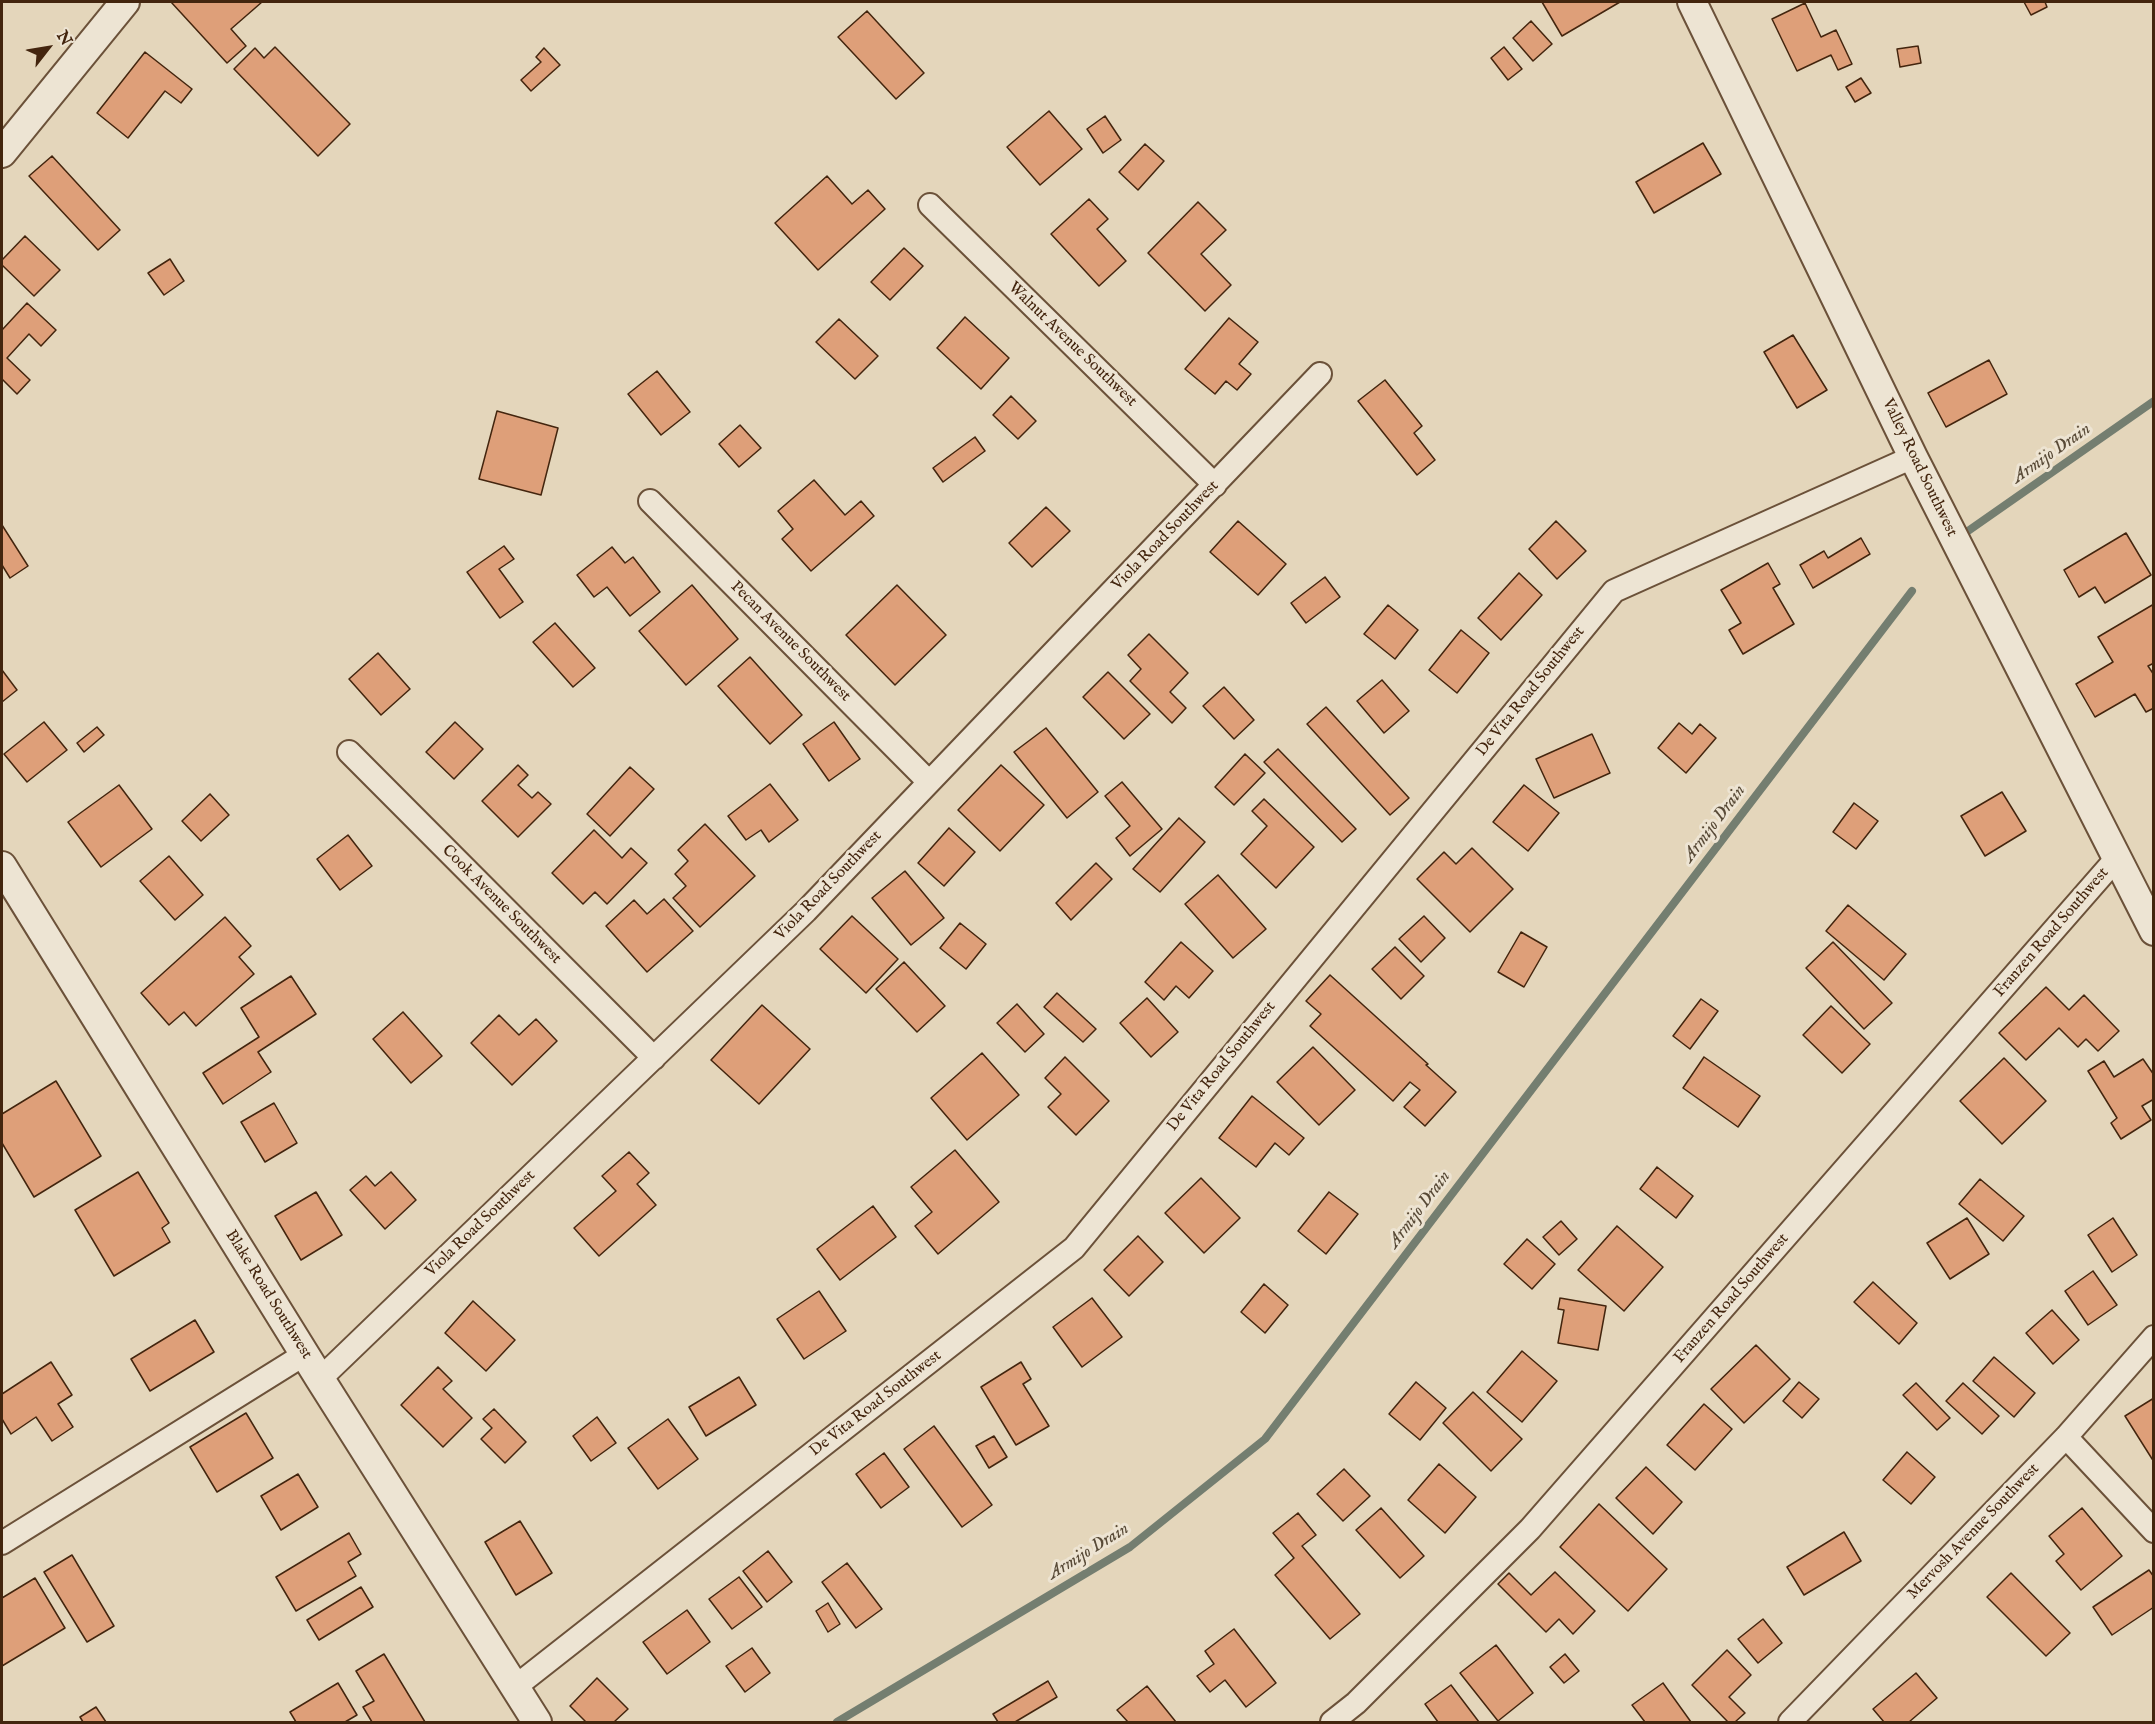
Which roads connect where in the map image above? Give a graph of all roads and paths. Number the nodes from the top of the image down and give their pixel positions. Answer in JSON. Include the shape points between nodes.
{"nodes":[{"id":1,"x":125,"y":2,"type":"edge"},
{"id":2,"x":1692,"y":2,"type":"edge"},
{"id":3,"x":2,"y":153,"type":"edge"},
{"id":4,"x":930,"y":205,"type":"dead end"},
{"id":5,"x":1320,"y":374,"type":"dead end"},
{"id":6,"x":1913,"y":457,"type":"junction"},
{"id":7,"x":1215,"y":484,"type":"junction"},
{"id":8,"x":650,"y":501,"type":"dead end"},
{"id":9,"x":349,"y":753,"type":"dead end"},
{"id":10,"x":929,"y":782,"type":"junction"},
{"id":11,"x":2116,"y":860,"type":"junction"},
{"id":12,"x":2,"y":866,"type":"edge"},
{"id":13,"x":2154,"y":931,"type":"edge"},
{"id":14,"x":654,"y":1058,"type":"junction"},
{"id":15,"x":2154,"y":1337,"type":"edge"},
{"id":16,"x":305,"y":1354,"type":"junction"},
{"id":17,"x":320,"y":1378,"type":"junction"},
{"id":18,"x":2066,"y":1437,"type":"junction"},
{"id":19,"x":2154,"y":1531,"type":"edge"},
{"id":20,"x":2,"y":1544,"type":"edge"},
{"id":21,"x":515,"y":1687,"type":"junction"},
{"id":22,"x":1793,"y":1721,"type":"edge"},
{"id":23,"x":537,"y":1722,"type":"edge"},
{"id":24,"x":1332,"y":1722,"type":"edge"}],
"edges":[{"from":1,"to":3,"type":"street"},
{"from":2,"to":6,"type":"street","name":"Valley Road Southwest"},
{"from":4,"to":7,"type":"street","name":"Walnut Avenue Southwest"},
{"from":5,"to":7,"type":"street","name":"Viola Road Southwest"},
{"from":6,"to":11,"type":"street","name":"Valley Road Southwest"},
{"from":6,"to":21,"type":"street","name":"De Vita Road Southwest","via":[[1614,591],[1074,1248]]},
{"from":7,"to":10,"type":"street","name":"Viola Road Southwest"},
{"from":8,"to":10,"type":"street","name":"Pecan Avenue Southwest"},
{"from":9,"to":14,"type":"street","name":"Cook Avenue Southwest"},
{"from":10,"to":14,"type":"street","name":"Viola Road Southwest","via":[[806,911]]},
{"from":11,"to":13,"type":"street","name":"Valley Road Southwest"},
{"from":11,"to":24,"type":"street","name":"Franzen Road Southwest","via":[[1530,1528],[1356,1703]]},
{"from":12,"to":16,"type":"street","name":"Blake Road Southwest"},
{"from":14,"to":17,"type":"street","name":"Viola Road Southwest"},
{"from":15,"to":18,"type":"street","name":"Mervosh Avenue Southwest"},
{"from":16,"to":17,"type":"street","name":"Blake Road Southwest"},
{"from":16,"to":20,"type":"street"},
{"from":17,"to":21,"type":"street","name":"Blake Road Southwest"},
{"from":18,"to":19,"type":"street"},
{"from":18,"to":22,"type":"street","name":"Mervosh Avenue Southwest"},
{"from":21,"to":23,"type":"street","name":"Blake Road Southwest"}]}
